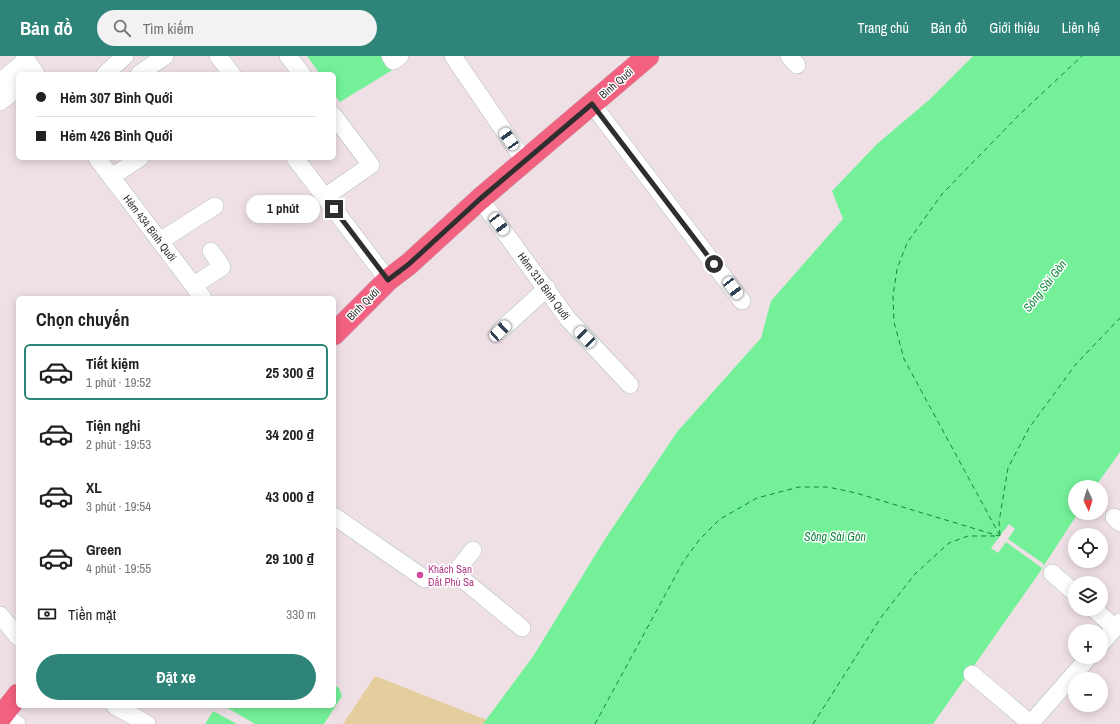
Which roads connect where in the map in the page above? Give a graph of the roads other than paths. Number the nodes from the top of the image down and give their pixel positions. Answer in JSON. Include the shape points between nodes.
{"nodes":[{"id":1,"x":125,"y":56,"type":"edge"},
{"id":2,"x":165,"y":56,"type":"edge"},
{"id":3,"x":218,"y":56,"type":"edge"},
{"id":4,"x":288,"y":56,"type":"edge"},
{"id":5,"x":390,"y":56,"type":"edge"},
{"id":6,"x":400,"y":56,"type":"edge"},
{"id":7,"x":453,"y":56,"type":"edge"},
{"id":8,"x":648,"y":56,"type":"edge"},
{"id":9,"x":25,"y":58,"type":"edge"},
{"id":10,"x":35,"y":72,"type":"edge"},
{"id":11,"x":107,"y":72,"type":"edge"},
{"id":12,"x":142,"y":72,"type":"edge"},
{"id":13,"x":230,"y":72,"type":"edge"},
{"id":14,"x":300,"y":72,"type":"edge"},
{"id":15,"x":0,"y":82,"type":"edge"},
{"id":16,"x":16,"y":90,"type":"edge"},
{"id":17,"x":0,"y":102,"type":"edge"},
{"id":18,"x":592,"y":104,"type":"junction"},
{"id":19,"x":336,"y":119,"type":"edge"},
{"id":20,"x":98,"y":160,"type":"edge"},
{"id":21,"x":137,"y":160,"type":"edge"},
{"id":22,"x":297,"y":160,"type":"edge"},
{"id":23,"x":525,"y":162,"type":"junction"},
{"id":24,"x":111,"y":177,"type":"junction"},
{"id":25,"x":325,"y":197,"type":"junction"},
{"id":26,"x":480,"y":199,"type":"junction"},
{"id":27,"x":215,"y":206,"type":"dead end"},
{"id":28,"x":160,"y":241,"type":"junction"},
{"id":29,"x":211,"y":252,"type":"dead end"},
{"id":30,"x":388,"y":280,"type":"junction"},
{"id":31,"x":547,"y":288,"type":"junction"},
{"id":32,"x":198,"y":292,"type":"edge"},
{"id":33,"x":742,"y":301,"type":"dead end"},
{"id":34,"x":500,"y":331,"type":"dead end"},
{"id":35,"x":336,"y":332,"type":"edge"},
{"id":36,"x":630,"y":385,"type":"dead end"},
{"id":37,"x":336,"y":517,"type":"edge"},
{"id":38,"x":473,"y":550,"type":"dead end"},
{"id":39,"x":455,"y":573,"type":"junction"},
{"id":40,"x":1052,"y":573,"type":"dead end"},
{"id":41,"x":1068,"y":587,"type":"edge"},
{"id":42,"x":0,"y":615,"type":"edge"},
{"id":43,"x":1104,"y":616,"type":"edge"},
{"id":44,"x":1118,"y":625,"type":"edge"},
{"id":45,"x":522,"y":628,"type":"dead end"},
{"id":46,"x":16,"y":635,"type":"edge"},
{"id":47,"x":1108,"y":636,"type":"edge"},
{"id":48,"x":1083,"y":664,"type":"edge"},
{"id":49,"x":972,"y":674,"type":"dead end"},
{"id":50,"x":16,"y":699,"type":"edge"},
{"id":51,"x":118,"y":708,"type":"edge"},
{"id":52,"x":7,"y":719,"type":"edge"},
{"id":53,"x":146,"y":724,"type":"edge"},
{"id":54,"x":1031,"y":724,"type":"edge"}],
"edges":[{"from":1,"to":11,"type":"street"},
{"from":2,"to":12,"type":"street"},
{"from":3,"to":13,"type":"street"},
{"from":4,"to":14,"type":"street"},
{"from":5,"to":6,"type":"street","via":[[394,61]]},
{"from":7,"to":23,"type":"street"},
{"from":8,"to":18,"type":"main road","name":"Bình Quới"},
{"from":9,"to":10,"type":"street"},
{"from":9,"to":15,"type":"street"},
{"from":16,"to":17,"type":"street"},
{"from":18,"to":23,"type":"main road","name":"Bình Quới"},
{"from":18,"to":33,"type":"street"},
{"from":19,"to":25,"type":"street","via":[[371,165]]},
{"from":20,"to":24,"type":"street","name":"Hẻm 434 Bình Quới"},
{"from":21,"to":24,"type":"street"},
{"from":22,"to":25,"type":"street"},
{"from":23,"to":26,"type":"main road","name":"Bình Quới"},
{"from":24,"to":28,"type":"street","name":"Hẻm 434 Bình Quới"},
{"from":25,"to":30,"type":"street"},
{"from":26,"to":30,"type":"main road","name":"Bình Quới"},
{"from":26,"to":31,"type":"street","name":"Hẻm 319 Bình Quới"},
{"from":27,"to":28,"type":"street"},
{"from":28,"to":32,"type":"street","name":"Hẻm 434 Bình Quới"},
{"from":29,"to":32,"type":"street","via":[[222,267]]},
{"from":30,"to":35,"type":"main road","name":"Bình Quới"},
{"from":31,"to":34,"type":"street"},
{"from":31,"to":36,"type":"street","name":"Hẻm 319 Bình Quới","via":[[575,327]]},
{"from":37,"to":39,"type":"street","via":[[425,579]]},
{"from":38,"to":39,"type":"street"},
{"from":39,"to":45,"type":"street"},
{"from":40,"to":41,"type":"street"},
{"from":42,"to":46,"type":"street"},
{"from":43,"to":44,"type":"street"},
{"from":44,"to":47,"type":"street"},
{"from":48,"to":54,"type":"street"},
{"from":49,"to":54,"type":"street"},
{"from":50,"to":52,"type":"main road"},
{"from":51,"to":53,"type":"street"}]}
